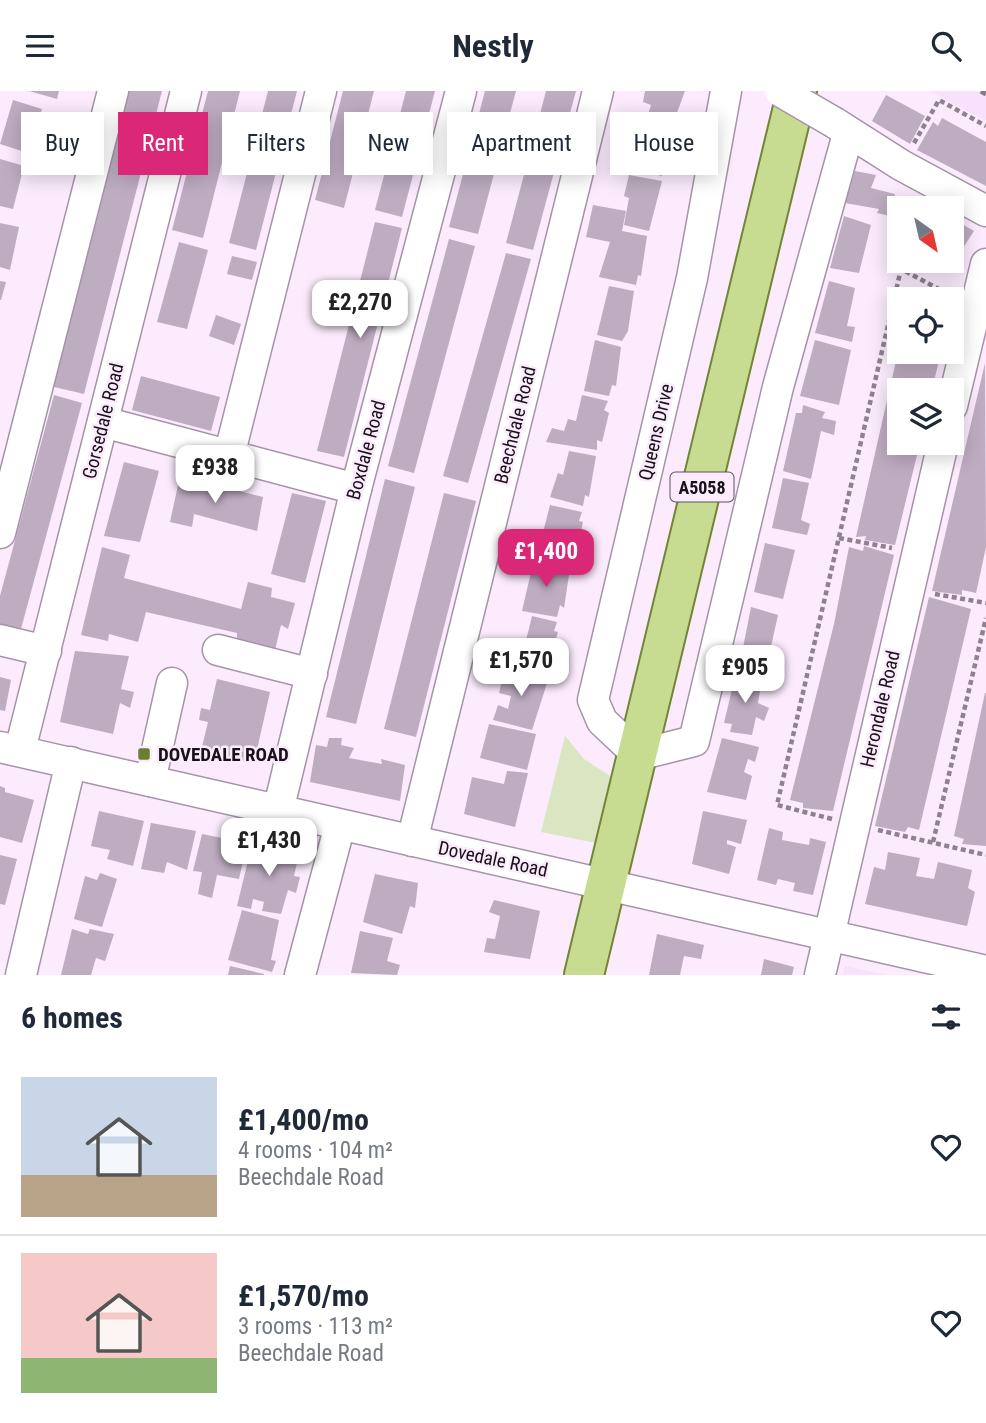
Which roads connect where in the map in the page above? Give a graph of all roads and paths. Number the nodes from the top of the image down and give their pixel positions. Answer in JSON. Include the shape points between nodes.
{"nodes":[{"id":1,"x":113,"y":91,"type":"edge"},
{"id":2,"x":186,"y":91,"type":"edge"},
{"id":3,"x":321,"y":91,"type":"edge"},
{"id":4,"x":461,"y":91,"type":"edge"},
{"id":5,"x":598,"y":91,"type":"edge"},
{"id":6,"x":726,"y":91,"type":"edge"},
{"id":7,"x":779,"y":91,"type":"edge"},
{"id":8,"x":797,"y":91,"type":"edge"},
{"id":9,"x":986,"y":126,"type":"edge"},
{"id":10,"x":841,"y":128,"type":"junction"},
{"id":11,"x":901,"y":165,"type":"junction"},
{"id":12,"x":986,"y":211,"type":"edge"},
{"id":13,"x":986,"y":264,"type":"edge"},
{"id":14,"x":975,"y":308,"type":"junction"},
{"id":15,"x":959,"y":378,"type":"edge"},
{"id":16,"x":103,"y":422,"type":"junction"},
{"id":17,"x":940,"y":455,"type":"edge"},
{"id":18,"x":229,"y":456,"type":"junction"},
{"id":19,"x":356,"y":489,"type":"junction"},
{"id":20,"x":0,"y":533,"type":"edge"},
{"id":21,"x":839,"y":538,"type":"junction"},
{"id":22,"x":917,"y":553,"type":"junction"},
{"id":23,"x":908,"y":590,"type":"junction"},
{"id":24,"x":986,"y":603,"type":"edge"},
{"id":25,"x":986,"y":618,"type":"edge"},
{"id":26,"x":0,"y":640,"type":"edge"},
{"id":27,"x":218,"y":650,"type":"dead end"},
{"id":28,"x":46,"y":651,"type":"junction"},
{"id":29,"x":312,"y":674,"type":"junction"},
{"id":30,"x":172,"y":683,"type":"dead end"},
{"id":31,"x":10,"y":749,"type":"edge"},
{"id":32,"x":638,"y":755,"type":"junction"},
{"id":33,"x":71,"y":762,"type":"junction"},
{"id":34,"x":150,"y":781,"type":"junction"},
{"id":35,"x":278,"y":811,"type":"junction"},
{"id":36,"x":853,"y":824,"type":"junction"},
{"id":37,"x":340,"y":825,"type":"junction"},
{"id":38,"x":412,"y":841,"type":"junction"},
{"id":39,"x":933,"y":842,"type":"junction"},
{"id":40,"x":986,"y":855,"type":"edge"},
{"id":41,"x":607,"y":884,"type":"junction"},
{"id":42,"x":830,"y":936,"type":"junction"},
{"id":43,"x":986,"y":971,"type":"edge"},
{"id":44,"x":20,"y":975,"type":"edge"},
{"id":45,"x":300,"y":975,"type":"edge"},
{"id":46,"x":584,"y":975,"type":"edge"},
{"id":47,"x":820,"y":975,"type":"edge"}],
"edges":[{"from":1,"to":20,"type":"street"},
{"from":2,"to":16,"type":"street","name":"Gorsedale Road"},
{"from":3,"to":18,"type":"street"},
{"from":4,"to":19,"type":"street","name":"Boxdale Road"},
{"from":5,"to":38,"type":"street","name":"Beechdale Road"},
{"from":6,"to":32,"type":"street","name":"Queens Drive","via":[[692,278],[593,700],[602,721]]},
{"from":7,"to":10,"type":"street","bridge":true},
{"from":8,"to":32,"type":"main road","number":"A5058"},
{"from":9,"to":11,"type":"path","via":[[940,100]]},
{"from":10,"to":11,"type":"street"},
{"from":10,"to":32,"type":"street","via":[[694,741]]},
{"from":11,"to":12,"type":"street"},
{"from":13,"to":14,"type":"street"},
{"from":14,"to":15,"type":"street"},
{"from":14,"to":21,"type":"path","via":[[901,269]]},
{"from":16,"to":18,"type":"street"},
{"from":16,"to":28,"type":"street","name":"Gorsedale Road"},
{"from":17,"to":22,"type":"street","name":"Herondale Road"},
{"from":18,"to":19,"type":"street"},
{"from":19,"to":29,"type":"street","name":"Boxdale Road"},
{"from":21,"to":22,"type":"path"},
{"from":21,"to":36,"type":"path","via":[[777,805]]},
{"from":22,"to":23,"type":"street","name":"Herondale Road"},
{"from":23,"to":24,"type":"path"},
{"from":23,"to":36,"type":"street","name":"Herondale Road"},
{"from":25,"to":39,"type":"path"},
{"from":26,"to":28,"type":"street"},
{"from":27,"to":29,"type":"street"},
{"from":28,"to":31,"type":"street","name":"Gorsedale Road"},
{"from":29,"to":35,"type":"street","name":"Boxdale Road"},
{"from":30,"to":34,"type":"street"},
{"from":31,"to":33,"type":"street","name":"Dovedale Road"},
{"from":32,"to":41,"type":"main road","number":"A5058"},
{"from":33,"to":34,"type":"street","name":"Dovedale Road"},
{"from":33,"to":44,"type":"street"},
{"from":34,"to":35,"type":"street","name":"Dovedale Road"},
{"from":35,"to":37,"type":"street","name":"Dovedale Road"},
{"from":36,"to":39,"type":"path"},
{"from":36,"to":42,"type":"street","name":"Herondale Road"},
{"from":37,"to":38,"type":"street","name":"Dovedale Road"},
{"from":37,"to":45,"type":"street"},
{"from":38,"to":41,"type":"street","name":"Dovedale Road"},
{"from":39,"to":40,"type":"path"},
{"from":41,"to":42,"type":"street","name":"Dovedale Road"},
{"from":41,"to":46,"type":"main road","number":"A5058"},
{"from":42,"to":43,"type":"street","name":"Dovedale Road"},
{"from":42,"to":47,"type":"street","name":"Herondale Road"}]}
